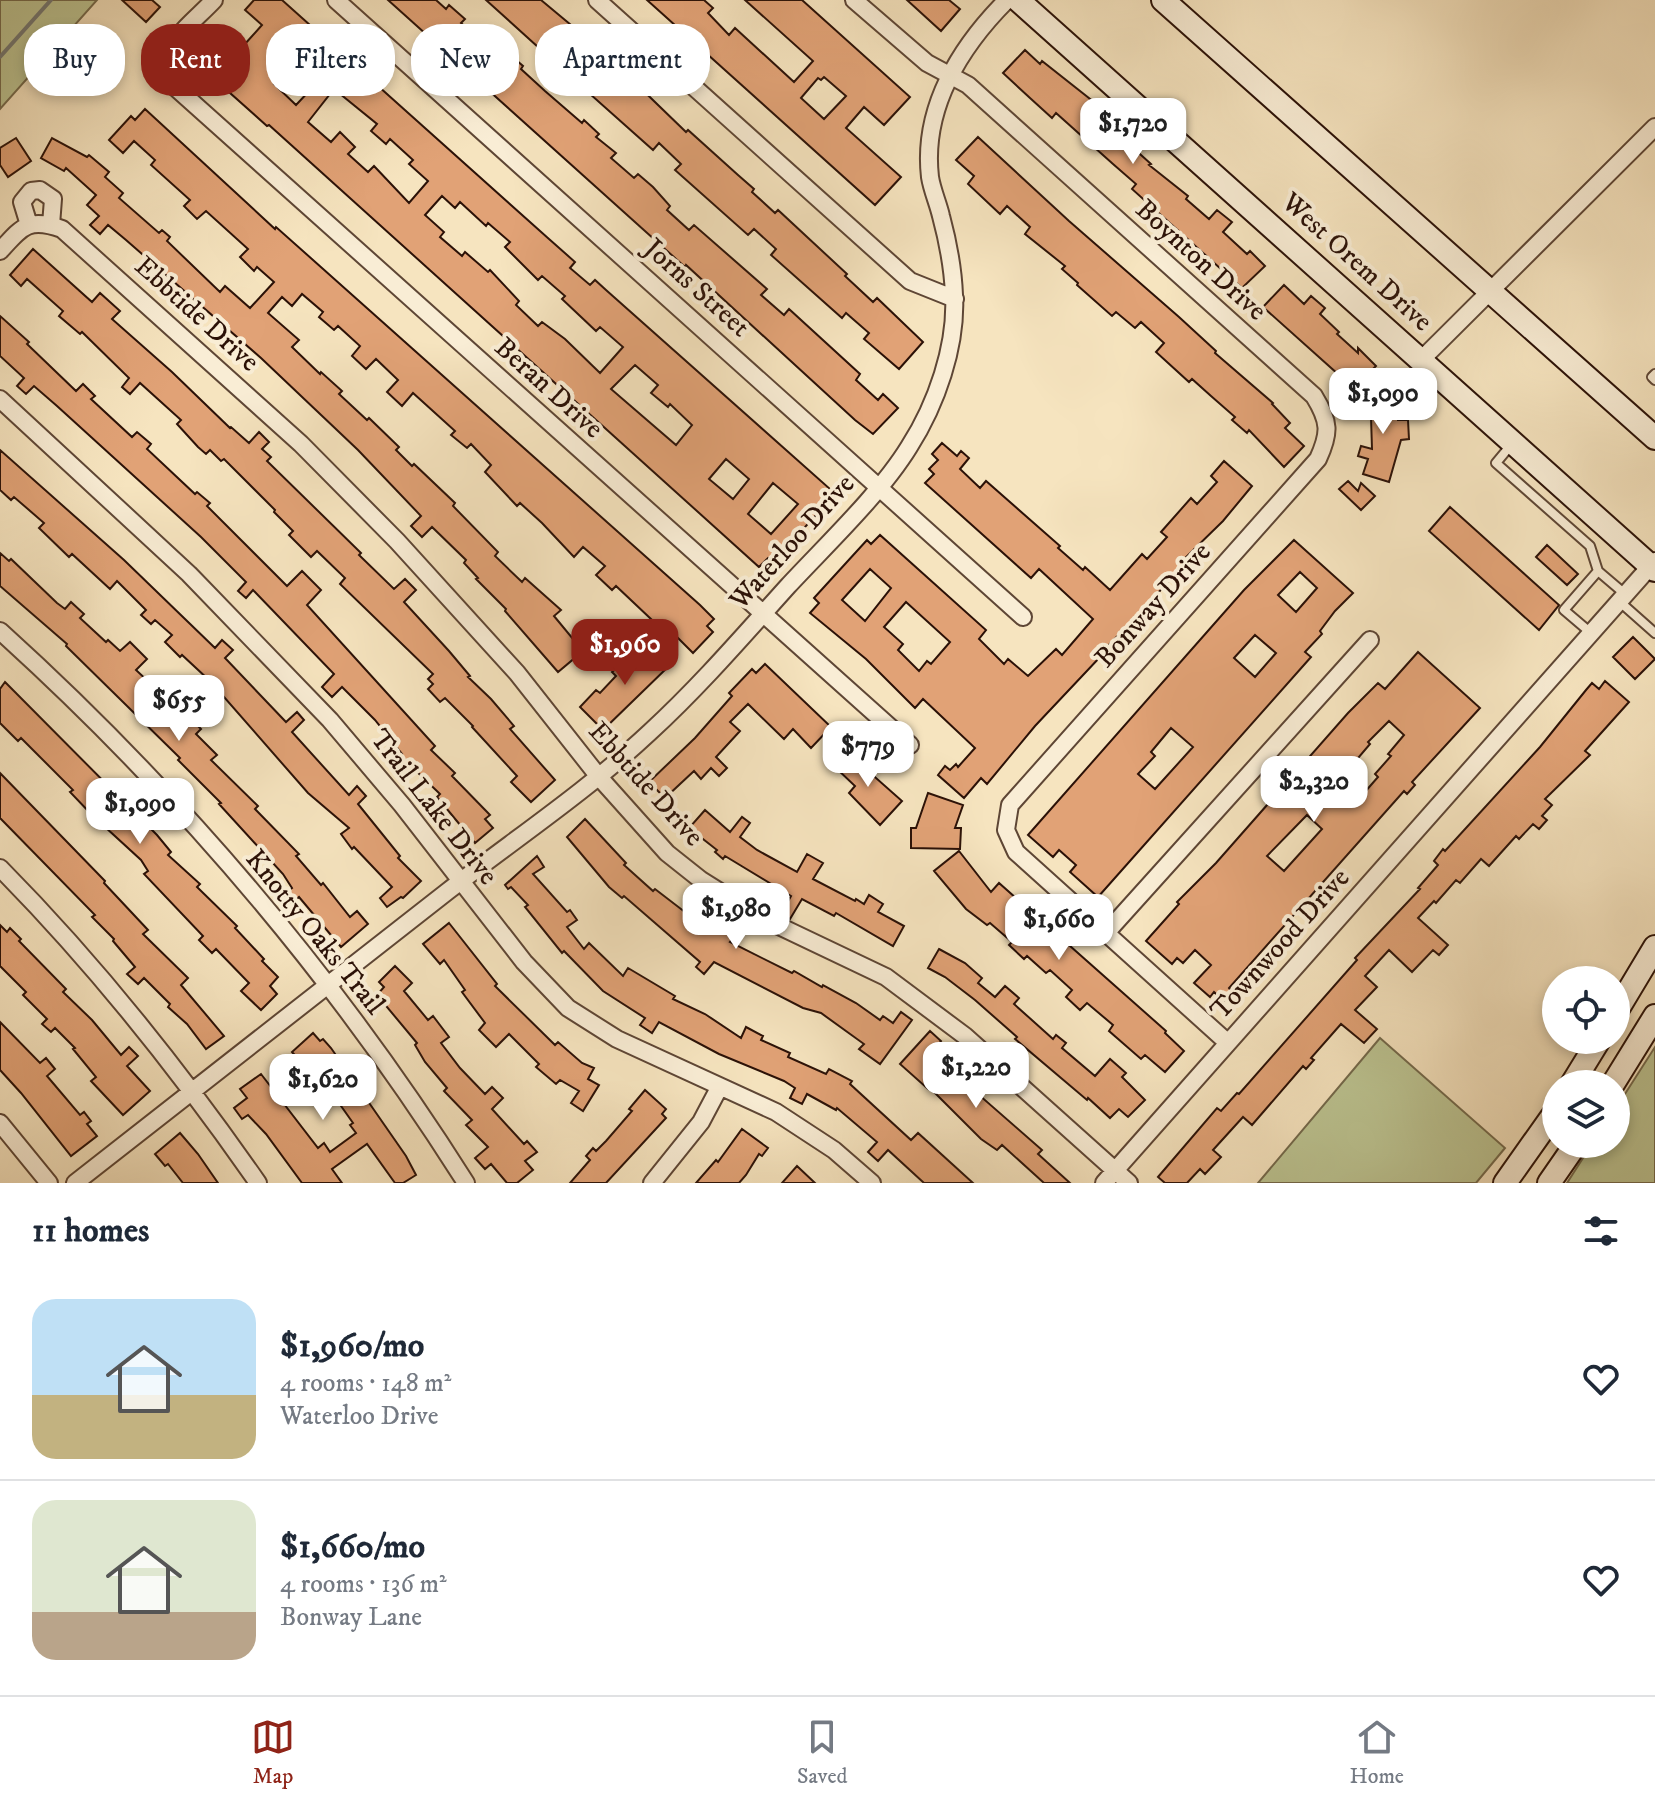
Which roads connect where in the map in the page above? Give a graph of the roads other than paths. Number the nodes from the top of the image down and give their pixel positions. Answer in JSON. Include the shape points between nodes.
{"nodes":[{"id":1,"x":214,"y":0,"type":"edge"},
{"id":2,"x":336,"y":0,"type":"edge"},
{"id":3,"x":597,"y":0,"type":"edge"},
{"id":4,"x":854,"y":0,"type":"edge"},
{"id":5,"x":1007,"y":0,"type":"edge"},
{"id":6,"x":1018,"y":0,"type":"edge"},
{"id":7,"x":1163,"y":0,"type":"edge"},
{"id":8,"x":950,"y":74,"type":"junction"},
{"id":9,"x":1655,"y":127,"type":"edge"},
{"id":10,"x":0,"y":251,"type":"edge"},
{"id":11,"x":1492,"y":291,"type":"junction"},
{"id":12,"x":955,"y":299,"type":"junction"},
{"id":13,"x":1421,"y":360,"type":"junction"},
{"id":14,"x":1655,"y":374,"type":"edge"},
{"id":15,"x":1655,"y":380,"type":"edge"},
{"id":16,"x":0,"y":399,"type":"edge"},
{"id":17,"x":1324,"y":412,"type":"joint"},
{"id":18,"x":1655,"y":438,"type":"edge"},
{"id":19,"x":1513,"y":442,"type":"junction"},
{"id":20,"x":1545,"y":471,"type":"junction"},
{"id":21,"x":879,"y":486,"type":"junction"},
{"id":22,"x":1528,"y":491,"type":"junction"},
{"id":23,"x":1607,"y":527,"type":"junction"},
{"id":24,"x":1590,"y":546,"type":"junction"},
{"id":25,"x":1654,"y":565,"type":"edge"},
{"id":26,"x":1598,"y":571,"type":"junction"},
{"id":27,"x":1622,"y":598,"type":"junction"},
{"id":28,"x":763,"y":614,"type":"junction"},
{"id":29,"x":1023,"y":617,"type":"dead end"},
{"id":30,"x":0,"y":631,"type":"edge"},
{"id":31,"x":1591,"y":633,"type":"junction"},
{"id":32,"x":1655,"y":633,"type":"edge"},
{"id":33,"x":1370,"y":640,"type":"dead end"},
{"id":34,"x":910,"y":745,"type":"dead end"},
{"id":35,"x":599,"y":777,"type":"junction"},
{"id":36,"x":0,"y":868,"type":"edge"},
{"id":37,"x":459,"y":882,"type":"junction"},
{"id":38,"x":1106,"y":933,"type":"junction"},
{"id":39,"x":1655,"y":947,"type":"edge"},
{"id":40,"x":327,"y":985,"type":"junction"},
{"id":41,"x":1630,"y":989,"type":"edge"},
{"id":42,"x":1655,"y":1016,"type":"edge"},
{"id":43,"x":1228,"y":1043,"type":"junction"},
{"id":44,"x":1622,"y":1070,"type":"edge"},
{"id":45,"x":719,"y":1088,"type":"junction"},
{"id":46,"x":193,"y":1091,"type":"junction"},
{"id":47,"x":0,"y":1123,"type":"edge"},
{"id":48,"x":1542,"y":1135,"type":"edge"},
{"id":49,"x":1566,"y":1158,"type":"edge"},
{"id":50,"x":1110,"y":1177,"type":"edge"},
{"id":51,"x":49,"y":1183,"type":"edge"},
{"id":52,"x":75,"y":1183,"type":"edge"},
{"id":53,"x":258,"y":1183,"type":"edge"},
{"id":54,"x":466,"y":1183,"type":"edge"},
{"id":55,"x":652,"y":1183,"type":"edge"},
{"id":56,"x":872,"y":1183,"type":"edge"},
{"id":57,"x":1129,"y":1183,"type":"edge"},
{"id":58,"x":1505,"y":1183,"type":"edge"},
{"id":59,"x":1549,"y":1183,"type":"edge"}],
"edges":[{"from":1,"to":28,"type":"street","name":"Beran Drive","via":[[169,48],[169,76],[175,87]]},
{"from":2,"to":21,"type":"street","name":"Jorns Street"},
{"from":3,"to":12,"type":"street","via":[[910,281]]},
{"from":4,"to":8,"type":"street","name":"Boynton Drive","via":[[927,63]]},
{"from":5,"to":8,"type":"street","name":"Waterloo Drive","via":[[982,25]]},
{"from":6,"to":13,"type":"main road","name":"West Orem Drive"},
{"from":7,"to":11,"type":"main road"},
{"from":8,"to":12,"type":"street","name":"Waterloo Drive","via":[[932,120],[930,179]]},
{"from":8,"to":17,"type":"street","name":"Boynton Drive","via":[[1303,386]]},
{"from":9,"to":11,"type":"street"},
{"from":10,"to":35,"type":"street","name":"Ebbtide Drive","via":[[22,227],[62,229],[125,284],[301,444],[517,673]]},
{"from":11,"to":13,"type":"street"},
{"from":11,"to":18,"type":"main road"},
{"from":12,"to":21,"type":"street","name":"Waterloo Drive","via":[[951,337],[931,405],[909,448]]},
{"from":13,"to":19,"type":"main road","name":"West Orem Drive"},
{"from":14,"to":15,"type":"lane"},
{"from":16,"to":37,"type":"street","name":"Trail Lake Drive","via":[[157,543],[330,720]]},
{"from":17,"to":38,"type":"street","name":"Bonway Drive","via":[[1328,437],[1318,459],[1010,805],[1006,830],[1016,852]]},
{"from":19,"to":20,"type":"main road","name":"West Orem Drive"},
{"from":19,"to":22,"type":"lane","via":[[1496,463]]},
{"from":20,"to":22,"type":"lane"},
{"from":20,"to":23,"type":"main road","name":"West Orem Drive"},
{"from":21,"to":28,"type":"street","name":"Waterloo Drive"},
{"from":21,"to":29,"type":"street","name":"Jorns Street"},
{"from":22,"to":24,"type":"lane"},
{"from":23,"to":24,"type":"lane"},
{"from":23,"to":25,"type":"main road","name":"West Orem Drive"},
{"from":24,"to":26,"type":"lane"},
{"from":25,"to":27,"type":"street","name":"Townwood Drive"},
{"from":26,"to":27,"type":"lane"},
{"from":26,"to":31,"type":"lane","via":[[1564,610]]},
{"from":27,"to":31,"type":"street","name":"Townwood Drive"},
{"from":27,"to":32,"type":"lane"},
{"from":28,"to":34,"type":"street","name":"Beran Drive"},
{"from":28,"to":35,"type":"street","name":"Waterloo Drive","via":[[650,732]]},
{"from":30,"to":40,"type":"street","name":"Knotty Oaks Trail","via":[[153,779]]},
{"from":31,"to":43,"type":"street","name":"Townwood Drive"},
{"from":33,"to":38,"type":"street"},
{"from":35,"to":37,"type":"street","name":"Waterloo Drive"},
{"from":35,"to":50,"type":"street","name":"Ebbtide Drive","via":[[667,853],[701,880],[760,917],[886,977],[965,1036]]},
{"from":36,"to":46,"type":"street","via":[[130,1012]]},
{"from":37,"to":40,"type":"street","name":"Waterloo Drive"},
{"from":37,"to":45,"type":"street","name":"Trail Lake Drive","via":[[568,1008],[617,1039]]},
{"from":38,"to":43,"type":"street"},
{"from":39,"to":41,"type":"main road"},
{"from":40,"to":46,"type":"street","name":"Waterloo Drive"},
{"from":40,"to":54,"type":"street","name":"Knotty Oaks Trail","via":[[379,1052]]},
{"from":42,"to":44,"type":"main road"},
{"from":43,"to":50,"type":"street","name":"Townwood Drive"},
{"from":45,"to":55,"type":"street","via":[[701,1122]]},
{"from":45,"to":56,"type":"street","name":"Trail Lake Drive","via":[[776,1112]]},
{"from":46,"to":52,"type":"street","name":"Waterloo Drive"},
{"from":46,"to":53,"type":"street"},
{"from":47,"to":51,"type":"street"},
{"from":48,"to":58,"type":"main road"},
{"from":49,"to":59,"type":"main road"},
{"from":50,"to":57,"type":"street","name":"Ebbtide Drive"}]}
